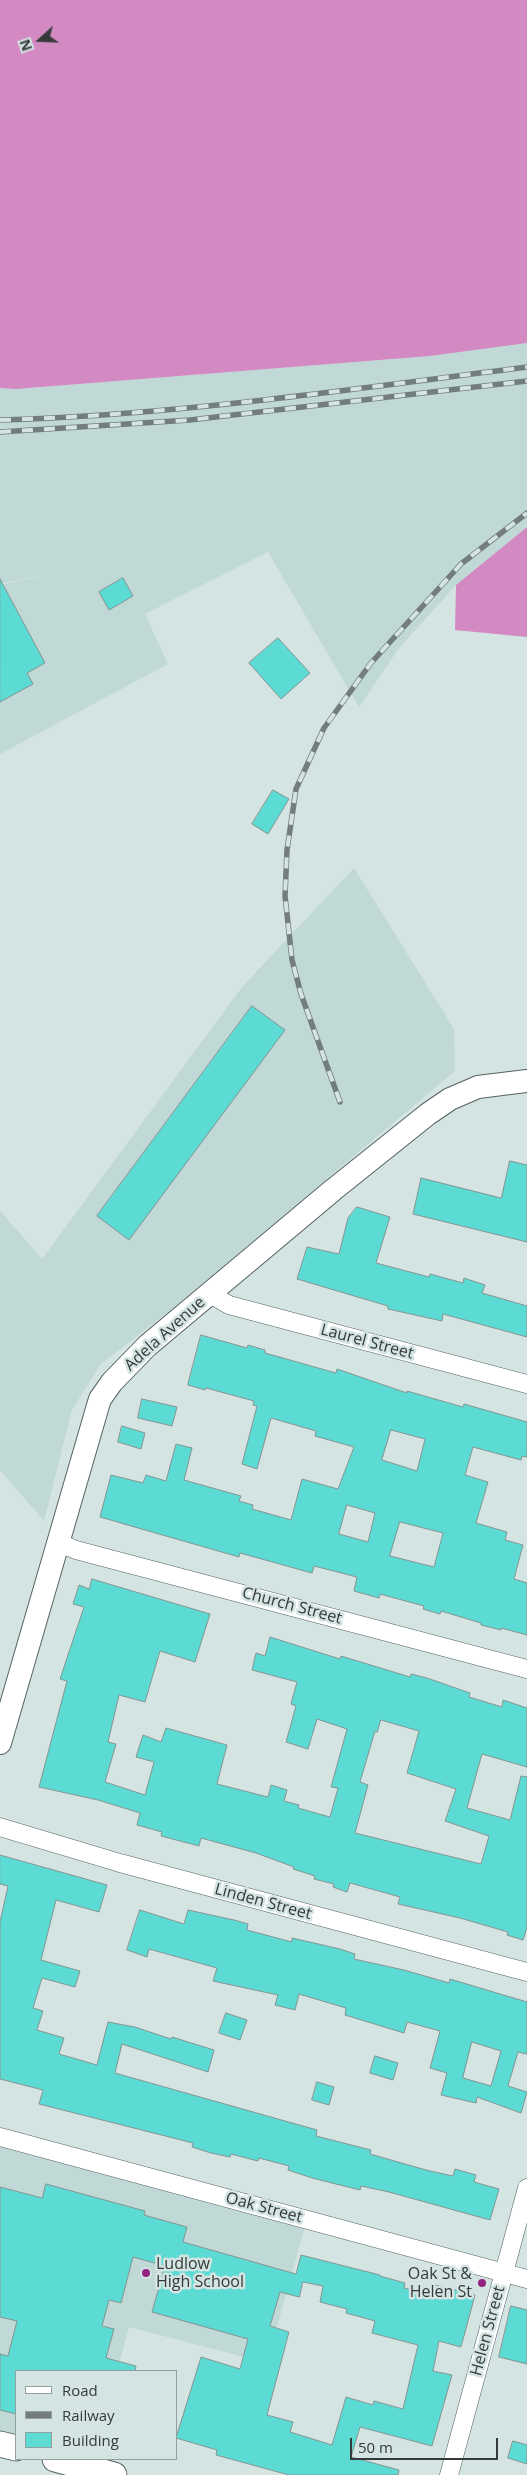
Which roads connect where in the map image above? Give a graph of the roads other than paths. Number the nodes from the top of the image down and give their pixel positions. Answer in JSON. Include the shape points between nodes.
{"nodes":[{"id":1,"x":527,"y":1081,"type":"edge"},
{"id":2,"x":210,"y":1294,"type":"junction"},
{"id":3,"x":527,"y":1384,"type":"edge"},
{"id":4,"x":57,"y":1542,"type":"junction"},
{"id":5,"x":527,"y":1669,"type":"edge"},
{"id":6,"x":4,"y":1712,"type":"edge"},
{"id":7,"x":0,"y":1743,"type":"edge"},
{"id":8,"x":0,"y":1827,"type":"edge"},
{"id":9,"x":527,"y":1972,"type":"edge"},
{"id":10,"x":0,"y":2137,"type":"edge"},
{"id":11,"x":527,"y":2188,"type":"edge"},
{"id":12,"x":504,"y":2273,"type":"junction"},
{"id":13,"x":527,"y":2279,"type":"edge"},
{"id":14,"x":0,"y":2444,"type":"edge"},
{"id":15,"x":15,"y":2448,"type":"edge"},
{"id":16,"x":59,"y":2460,"type":"edge"},
{"id":17,"x":114,"y":2475,"type":"edge"},
{"id":18,"x":449,"y":2475,"type":"edge"}],
"edges":[{"from":1,"to":2,"type":"street","name":"Adela Avenue","via":[[478,1086],[450,1099],[333,1190]]},
{"from":2,"to":3,"type":"street","name":"Laurel Street","via":[[229,1305]]},
{"from":2,"to":4,"type":"street","name":"Adela Avenue","via":[[147,1346],[100,1399]]},
{"from":4,"to":5,"type":"street","name":"Church Street","via":[[76,1550]]},
{"from":4,"to":6,"type":"street","name":"Adela Avenue"},
{"from":6,"to":7,"type":"street","name":"Adela Avenue"},
{"from":8,"to":9,"type":"street","name":"Linden Street","via":[[168,1876]]},
{"from":10,"to":12,"type":"street","name":"Oak Street"},
{"from":11,"to":12,"type":"street","name":"Helen Street"},
{"from":12,"to":13,"type":"street","name":"Oak Street"},
{"from":12,"to":18,"type":"street","name":"Helen Street"},
{"from":14,"to":15,"type":"main road"},
{"from":16,"to":17,"type":"main road"}]}
